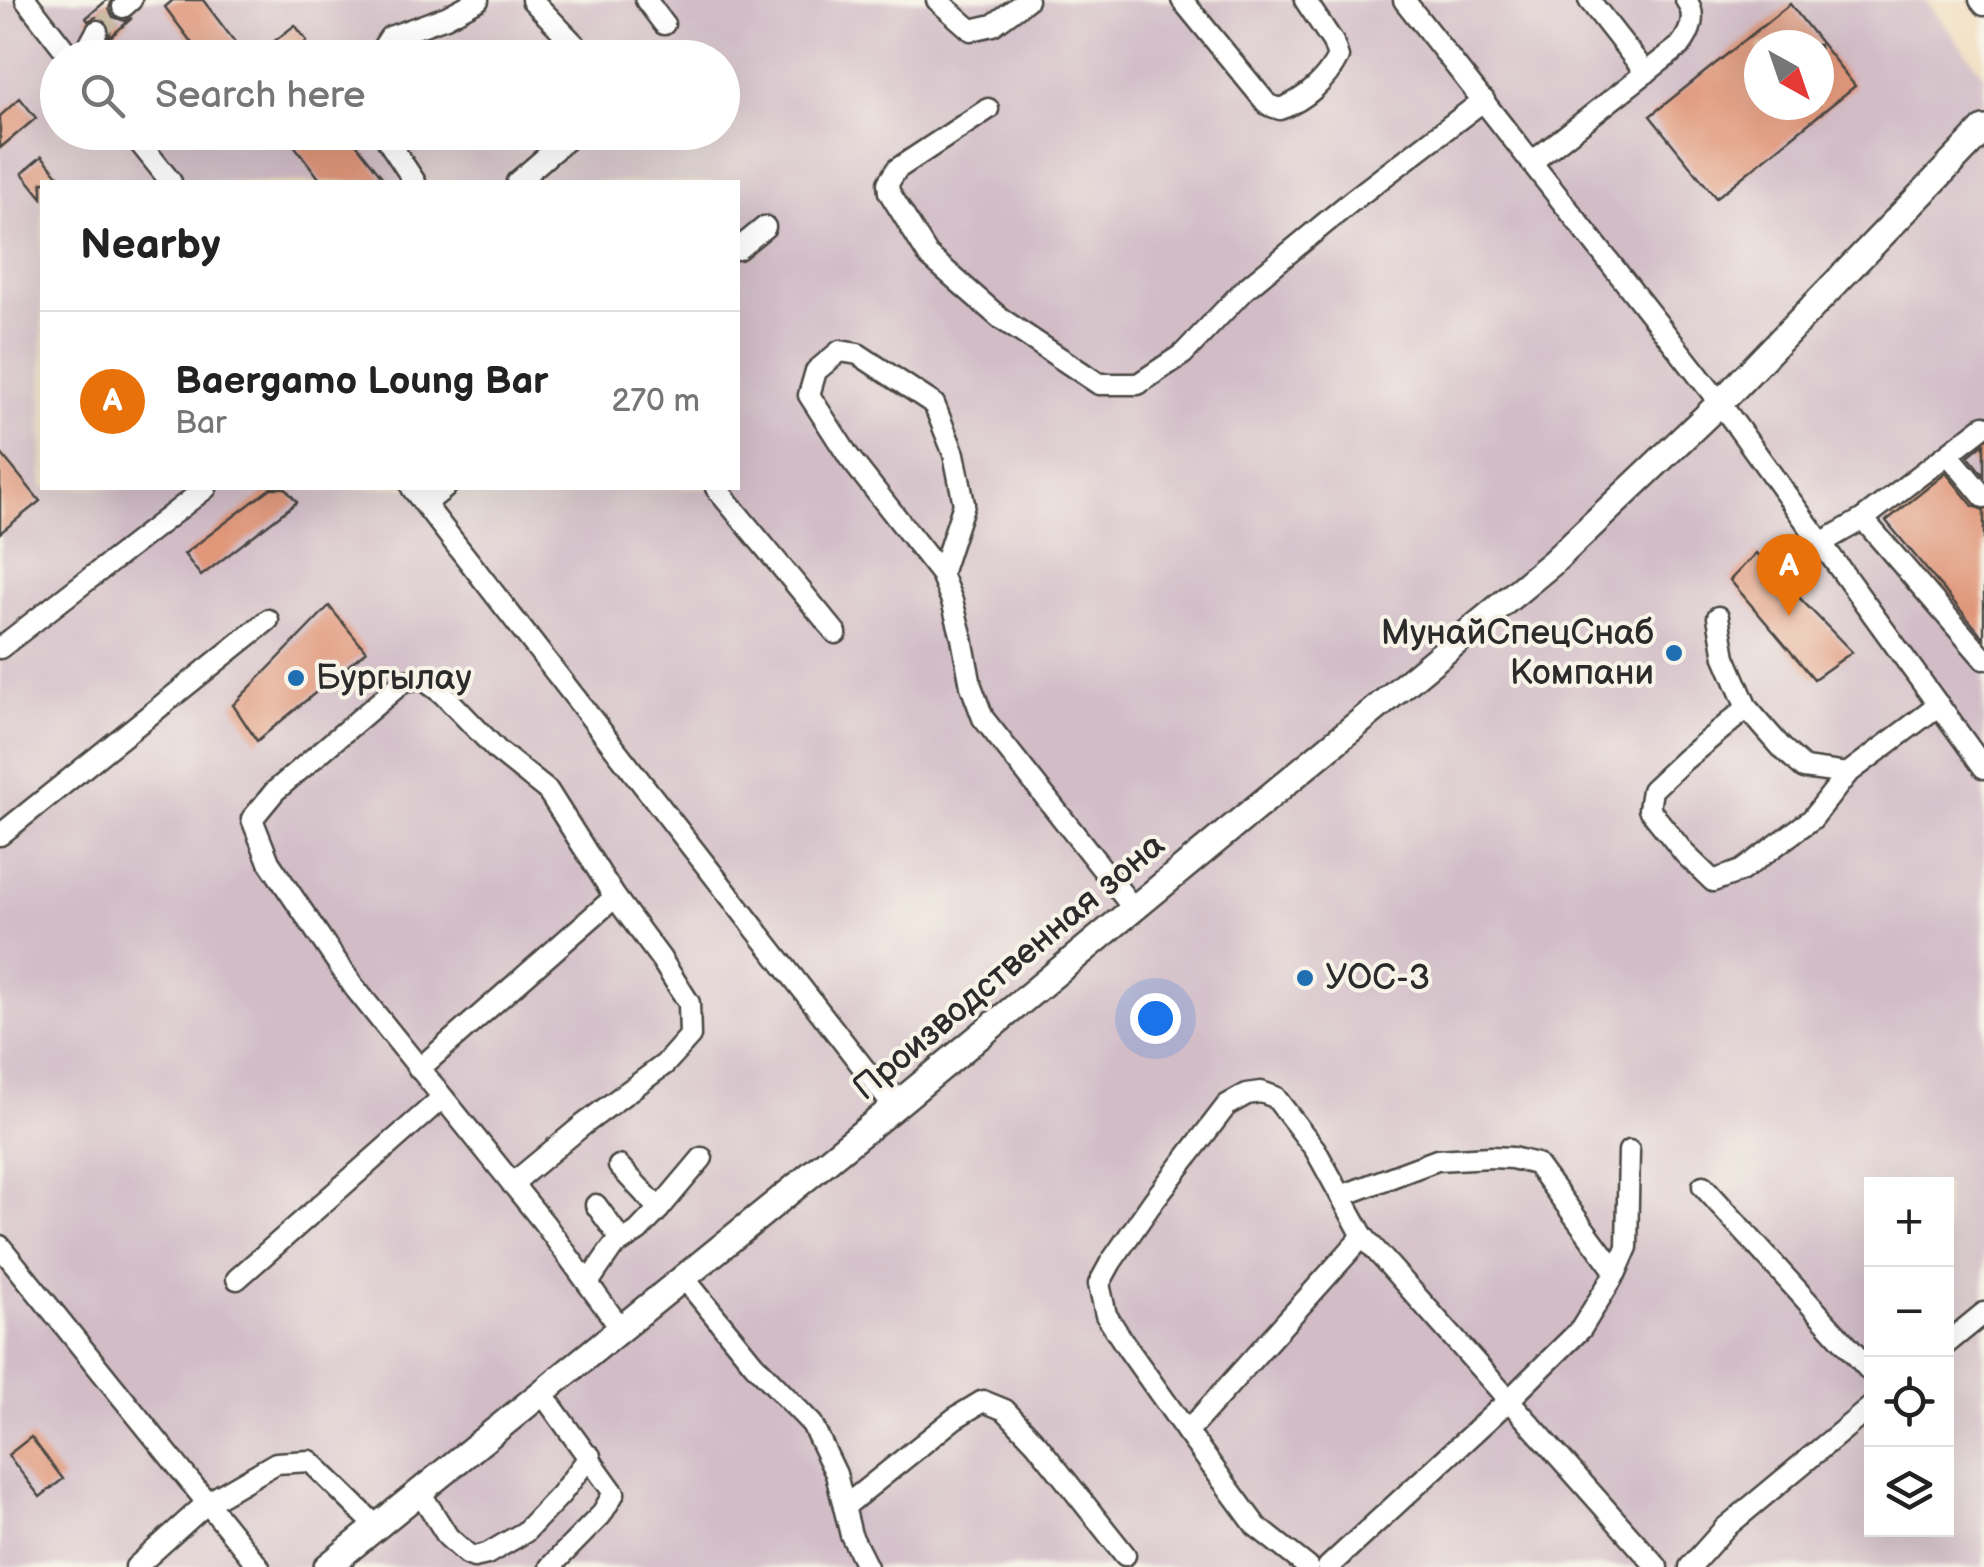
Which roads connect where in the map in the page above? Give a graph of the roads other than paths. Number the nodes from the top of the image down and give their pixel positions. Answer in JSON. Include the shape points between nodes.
{"nodes":[{"id":1,"x":26,"y":0,"type":"edge"},
{"id":2,"x":478,"y":0,"type":"edge"},
{"id":3,"x":532,"y":0,"type":"edge"},
{"id":4,"x":646,"y":0,"type":"edge"},
{"id":5,"x":937,"y":0,"type":"edge"},
{"id":6,"x":1027,"y":0,"type":"edge"},
{"id":7,"x":1182,"y":0,"type":"edge"},
{"id":8,"x":1306,"y":0,"type":"edge"},
{"id":9,"x":1404,"y":0,"type":"edge"},
{"id":10,"x":1589,"y":0,"type":"edge"},
{"id":11,"x":1686,"y":0,"type":"edge"},
{"id":12,"x":664,"y":24,"type":"dead end"},
{"id":13,"x":97,"y":31,"type":"tunnel mouth"},
{"id":14,"x":58,"y":40,"type":"edge"},
{"id":15,"x":92,"y":40,"type":"edge"},
{"id":16,"x":387,"y":40,"type":"edge"},
{"id":17,"x":570,"y":40,"type":"edge"},
{"id":18,"x":1646,"y":73,"type":"junction"},
{"id":19,"x":1484,"y":100,"type":"junction"},
{"id":20,"x":988,"y":109,"type":"dead end"},
{"id":21,"x":1984,"y":129,"type":"edge"},
{"id":22,"x":145,"y":150,"type":"edge"},
{"id":23,"x":394,"y":150,"type":"edge"},
{"id":24,"x":554,"y":150,"type":"edge"},
{"id":25,"x":1532,"y":162,"type":"junction"},
{"id":26,"x":169,"y":180,"type":"edge"},
{"id":27,"x":414,"y":180,"type":"edge"},
{"id":28,"x":518,"y":180,"type":"edge"},
{"id":29,"x":764,"y":227,"type":"dead end"},
{"id":30,"x":740,"y":247,"type":"edge"},
{"id":31,"x":1720,"y":403,"type":"junction"},
{"id":32,"x":1984,"y":426,"type":"edge"},
{"id":33,"x":1948,"y":454,"type":"junction"},
{"id":34,"x":203,"y":490,"type":"edge"},
{"id":35,"x":718,"y":490,"type":"edge"},
{"id":36,"x":418,"y":496,"type":"edge"},
{"id":37,"x":1984,"y":497,"type":"edge"},
{"id":38,"x":1863,"y":519,"type":"junction"},
{"id":39,"x":1821,"y":542,"type":"junction"},
{"id":40,"x":941,"y":574,"type":"junction"},
{"id":41,"x":1718,"y":617,"type":"dead end"},
{"id":42,"x":268,"y":620,"type":"dead end"},
{"id":43,"x":836,"y":632,"type":"dead end"},
{"id":44,"x":0,"y":648,"type":"edge"},
{"id":45,"x":1984,"y":659,"type":"edge"},
{"id":46,"x":1939,"y":706,"type":"junction"},
{"id":47,"x":1748,"y":708,"type":"junction"},
{"id":48,"x":1984,"y":768,"type":"edge"},
{"id":49,"x":1848,"y":774,"type":"junction"},
{"id":50,"x":0,"y":835,"type":"edge"},
{"id":51,"x":615,"y":898,"type":"junction"},
{"id":52,"x":1134,"y":909,"type":"junction"},
{"id":53,"x":419,"y":1070,"type":"junction"},
{"id":54,"x":442,"y":1098,"type":"junction"},
{"id":55,"x":894,"y":1108,"type":"junction"},
{"id":56,"x":1629,"y":1150,"type":"dead end"},
{"id":57,"x":702,"y":1158,"type":"dead end"},
{"id":58,"x":618,"y":1166,"type":"dead end"},
{"id":59,"x":512,"y":1184,"type":"junction"},
{"id":60,"x":1703,"y":1186,"type":"dead end"},
{"id":61,"x":1341,"y":1196,"type":"junction"},
{"id":62,"x":596,"y":1205,"type":"dead end"},
{"id":63,"x":659,"y":1210,"type":"junction"},
{"id":64,"x":1362,"y":1236,"type":"junction"},
{"id":65,"x":622,"y":1242,"type":"junction"},
{"id":66,"x":0,"y":1246,"type":"edge"},
{"id":67,"x":1616,"y":1272,"type":"junction"},
{"id":68,"x":684,"y":1278,"type":"junction"},
{"id":69,"x":237,"y":1279,"type":"dead end"},
{"id":70,"x":588,"y":1283,"type":"junction"},
{"id":71,"x":1984,"y":1313,"type":"edge"},
{"id":72,"x":621,"y":1329,"type":"junction"},
{"id":73,"x":1954,"y":1337,"type":"edge"},
{"id":74,"x":1864,"y":1364,"type":"edge"},
{"id":75,"x":542,"y":1393,"type":"junction"},
{"id":76,"x":1508,"y":1400,"type":"junction"},
{"id":77,"x":1864,"y":1413,"type":"edge"},
{"id":78,"x":1187,"y":1432,"type":"junction"},
{"id":79,"x":590,"y":1456,"type":"junction"},
{"id":80,"x":420,"y":1492,"type":"junction"},
{"id":81,"x":208,"y":1503,"type":"junction"},
{"id":82,"x":844,"y":1507,"type":"junction"},
{"id":83,"x":376,"y":1526,"type":"junction"},
{"id":84,"x":1125,"y":1555,"type":"dead end"},
{"id":85,"x":136,"y":1567,"type":"edge"},
{"id":86,"x":259,"y":1567,"type":"edge"},
{"id":87,"x":327,"y":1567,"type":"edge"},
{"id":88,"x":550,"y":1567,"type":"edge"},
{"id":89,"x":867,"y":1567,"type":"edge"},
{"id":90,"x":1308,"y":1567,"type":"edge"},
{"id":91,"x":1328,"y":1567,"type":"edge"},
{"id":92,"x":1657,"y":1567,"type":"edge"},
{"id":93,"x":1690,"y":1567,"type":"edge"}],
"edges":[{"from":1,"to":14,"type":"street"},
{"from":2,"to":16,"type":"street"},
{"from":3,"to":17,"type":"street"},
{"from":4,"to":12,"type":"street"},
{"from":5,"to":6,"type":"street","via":[[971,30],[993,25]]},
{"from":7,"to":8,"type":"street","via":[[1268,104],[1280,109],[1329,76],[1338,58]]},
{"from":9,"to":19,"type":"street"},
{"from":10,"to":18,"type":"street"},
{"from":11,"to":18,"type":"street","via":[[1691,32]]},
{"from":13,"to":15,"type":"street"},
{"from":18,"to":25,"type":"street"},
{"from":19,"to":20,"type":"street","via":[[1353,200],[1244,290],[1183,354],[1138,384],[1098,384],[1000,318],[928,254],[889,192],[897,169]]},
{"from":19,"to":25,"type":"street"},
{"from":21,"to":31,"type":"main road","name":"Производственная зона"},
{"from":22,"to":26,"type":"street"},
{"from":23,"to":27,"type":"street"},
{"from":24,"to":28,"type":"street"},
{"from":25,"to":31,"type":"street"},
{"from":29,"to":30,"type":"street"},
{"from":31,"to":39,"type":"street"},
{"from":31,"to":52,"type":"main road","name":"Производственная зона","via":[[1552,563]]},
{"from":32,"to":33,"type":"street"},
{"from":33,"to":37,"type":"street"},
{"from":33,"to":38,"type":"street"},
{"from":34,"to":44,"type":"street"},
{"from":35,"to":43,"type":"street"},
{"from":36,"to":55,"type":"street"},
{"from":38,"to":39,"type":"street"},
{"from":38,"to":45,"type":"street"},
{"from":39,"to":46,"type":"street"},
{"from":40,"to":40,"type":"street","via":[[809,396],[816,372],[840,351],[858,354],[934,404],[964,504]]},
{"from":40,"to":52,"type":"street","via":[[983,718]]},
{"from":41,"to":47,"type":"street","via":[[1724,657]]},
{"from":42,"to":50,"type":"street"},
{"from":46,"to":48,"type":"street"},
{"from":46,"to":49,"type":"street"},
{"from":47,"to":49,"type":"street","via":[[1804,768]]},
{"from":47,"to":49,"type":"street","via":[[1652,790],[1649,809],[1713,881],[1741,871],[1812,819]]},
{"from":51,"to":53,"type":"street"},
{"from":51,"to":53,"type":"street","via":[[548,792],[424,680],[404,681],[275,791],[252,819],[269,862]]},
{"from":51,"to":59,"type":"street","via":[[689,1004],[690,1036],[665,1064]]},
{"from":52,"to":55,"type":"main road","name":"Производственная зона"},
{"from":53,"to":54,"type":"street"},
{"from":54,"to":59,"type":"street"},
{"from":54,"to":69,"type":"street"},
{"from":55,"to":68,"type":"main road","name":"Производственная зона"},
{"from":56,"to":67,"type":"street","via":[[1627,1247]]},
{"from":57,"to":63,"type":"street"},
{"from":58,"to":63,"type":"street"},
{"from":59,"to":70,"type":"street"},
{"from":60,"to":74,"type":"street"},
{"from":61,"to":64,"type":"street"},
{"from":61,"to":67,"type":"street","via":[[1437,1160],[1491,1157],[1536,1164]]},
{"from":61,"to":78,"type":"street","via":[[1275,1097],[1246,1094],[1226,1105],[1111,1262],[1099,1284],[1106,1315]]},
{"from":62,"to":65,"type":"street"},
{"from":63,"to":65,"type":"street"},
{"from":64,"to":76,"type":"street"},
{"from":64,"to":78,"type":"street"},
{"from":65,"to":70,"type":"street"},
{"from":66,"to":81,"type":"street"},
{"from":67,"to":76,"type":"street","via":[[1581,1328]]},
{"from":68,"to":72,"type":"main road","name":"Производственная зона"},
{"from":68,"to":82,"type":"street","via":[[812,1424]]},
{"from":70,"to":72,"type":"street"},
{"from":71,"to":73,"type":"street"},
{"from":72,"to":75,"type":"main road","name":"Производственная зона"},
{"from":75,"to":79,"type":"street"},
{"from":75,"to":80,"type":"main road","name":"Производственная зона"},
{"from":76,"to":91,"type":"street"},
{"from":76,"to":92,"type":"street"},
{"from":77,"to":93,"type":"street","via":[[1726,1528]]},
{"from":78,"to":90,"type":"street","via":[[1256,1526]]},
{"from":79,"to":80,"type":"street","via":[[525,1532],[474,1557],[448,1537]]},
{"from":79,"to":88,"type":"street","via":[[614,1494]]},
{"from":80,"to":83,"type":"main road","name":"Производственная зона"},
{"from":81,"to":83,"type":"street","via":[[276,1463],[310,1461]]},
{"from":81,"to":85,"type":"street"},
{"from":81,"to":86,"type":"street"},
{"from":82,"to":84,"type":"street","via":[[983,1401],[1005,1410]]},
{"from":82,"to":89,"type":"street"},
{"from":83,"to":87,"type":"main road","name":"Производственная зона"}]}
